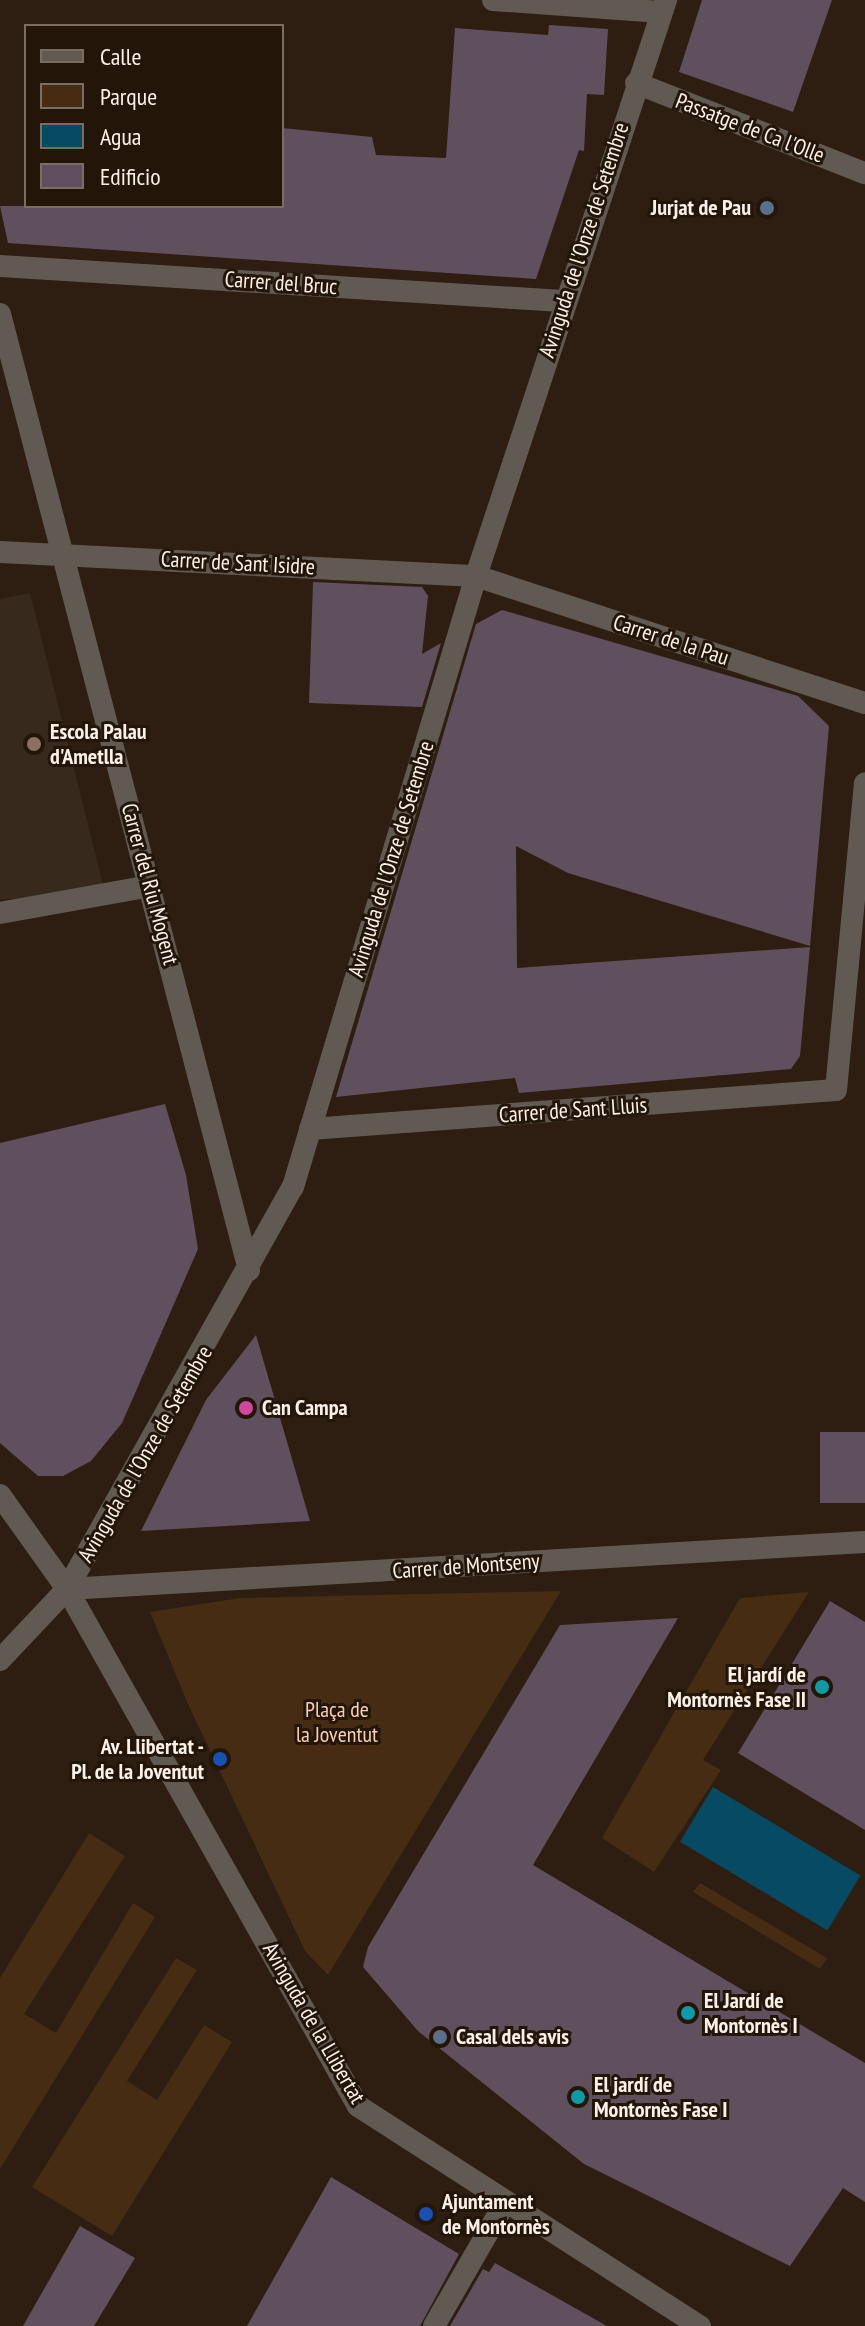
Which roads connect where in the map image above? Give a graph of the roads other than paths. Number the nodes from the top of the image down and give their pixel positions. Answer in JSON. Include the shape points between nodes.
{"nodes":[{"id":1,"x":493,"y":0,"type":"edge"},
{"id":2,"x":664,"y":6,"type":"edge"},
{"id":3,"x":636,"y":83,"type":"junction"},
{"id":4,"x":865,"y":173,"type":"edge"},
{"id":5,"x":0,"y":266,"type":"edge"},
{"id":6,"x":563,"y":301,"type":"junction"},
{"id":7,"x":0,"y":314,"type":"edge"},
{"id":8,"x":0,"y":552,"type":"edge"},
{"id":9,"x":65,"y":554,"type":"junction"},
{"id":10,"x":476,"y":576,"type":"junction"},
{"id":11,"x":865,"y":703,"type":"edge"},
{"id":12,"x":865,"y":783,"type":"edge"},
{"id":13,"x":150,"y":886,"type":"junction"},
{"id":14,"x":0,"y":913,"type":"edge"},
{"id":15,"x":310,"y":1129,"type":"junction"},
{"id":16,"x":249,"y":1270,"type":"junction"},
{"id":17,"x":0,"y":1495,"type":"edge"},
{"id":18,"x":865,"y":1542,"type":"edge"},
{"id":19,"x":67,"y":1589,"type":"junction"},
{"id":20,"x":0,"y":1660,"type":"edge"},
{"id":21,"x":506,"y":2201,"type":"junction"},
{"id":22,"x":434,"y":2326,"type":"edge"},
{"id":23,"x":700,"y":2326,"type":"edge"}],
"edges":[{"from":1,"to":2,"type":"street"},
{"from":2,"to":3,"type":"street","name":"Avinguda de l'Onze de Setembre"},
{"from":3,"to":4,"type":"street","name":"Passatge de Ca l'Olle"},
{"from":3,"to":6,"type":"street","name":"Avinguda de l'Onze de Setembre"},
{"from":5,"to":6,"type":"street","name":"Carrer del Bruc"},
{"from":6,"to":10,"type":"street","name":"Avinguda de l'Onze de Setembre"},
{"from":7,"to":9,"type":"street","name":"Carrer del Riu Mogent"},
{"from":8,"to":9,"type":"street","name":"Carrer de Sant Isidre"},
{"from":9,"to":10,"type":"street","name":"Carrer de Sant Isidre"},
{"from":9,"to":13,"type":"street","name":"Carrer del Riu Mogent"},
{"from":10,"to":11,"type":"street","name":"Carrer de la Pau"},
{"from":10,"to":15,"type":"street","name":"Avinguda de l'Onze de Setembre"},
{"from":12,"to":15,"type":"street","name":"Carrer de Sant Lluis","via":[[836,1090]]},
{"from":13,"to":14,"type":"street"},
{"from":13,"to":16,"type":"street","name":"Carrer del Riu Mogent"},
{"from":15,"to":16,"type":"street","name":"Avinguda de l'Onze de Setembre","via":[[293,1187]]},
{"from":16,"to":19,"type":"street","name":"Avinguda de l'Onze de Setembre"},
{"from":17,"to":19,"type":"street","name":"Avinguda de la Llibertat"},
{"from":18,"to":19,"type":"street","name":"Carrer de Montseny"},
{"from":19,"to":20,"type":"street","name":"Avinguda de l'Onze de Setembre"},
{"from":19,"to":21,"type":"street","name":"Avinguda de la Llibertat","via":[[358,2106]]},
{"from":21,"to":22,"type":"street"},
{"from":21,"to":23,"type":"street","name":"Avinguda de la Llibertat"}]}
